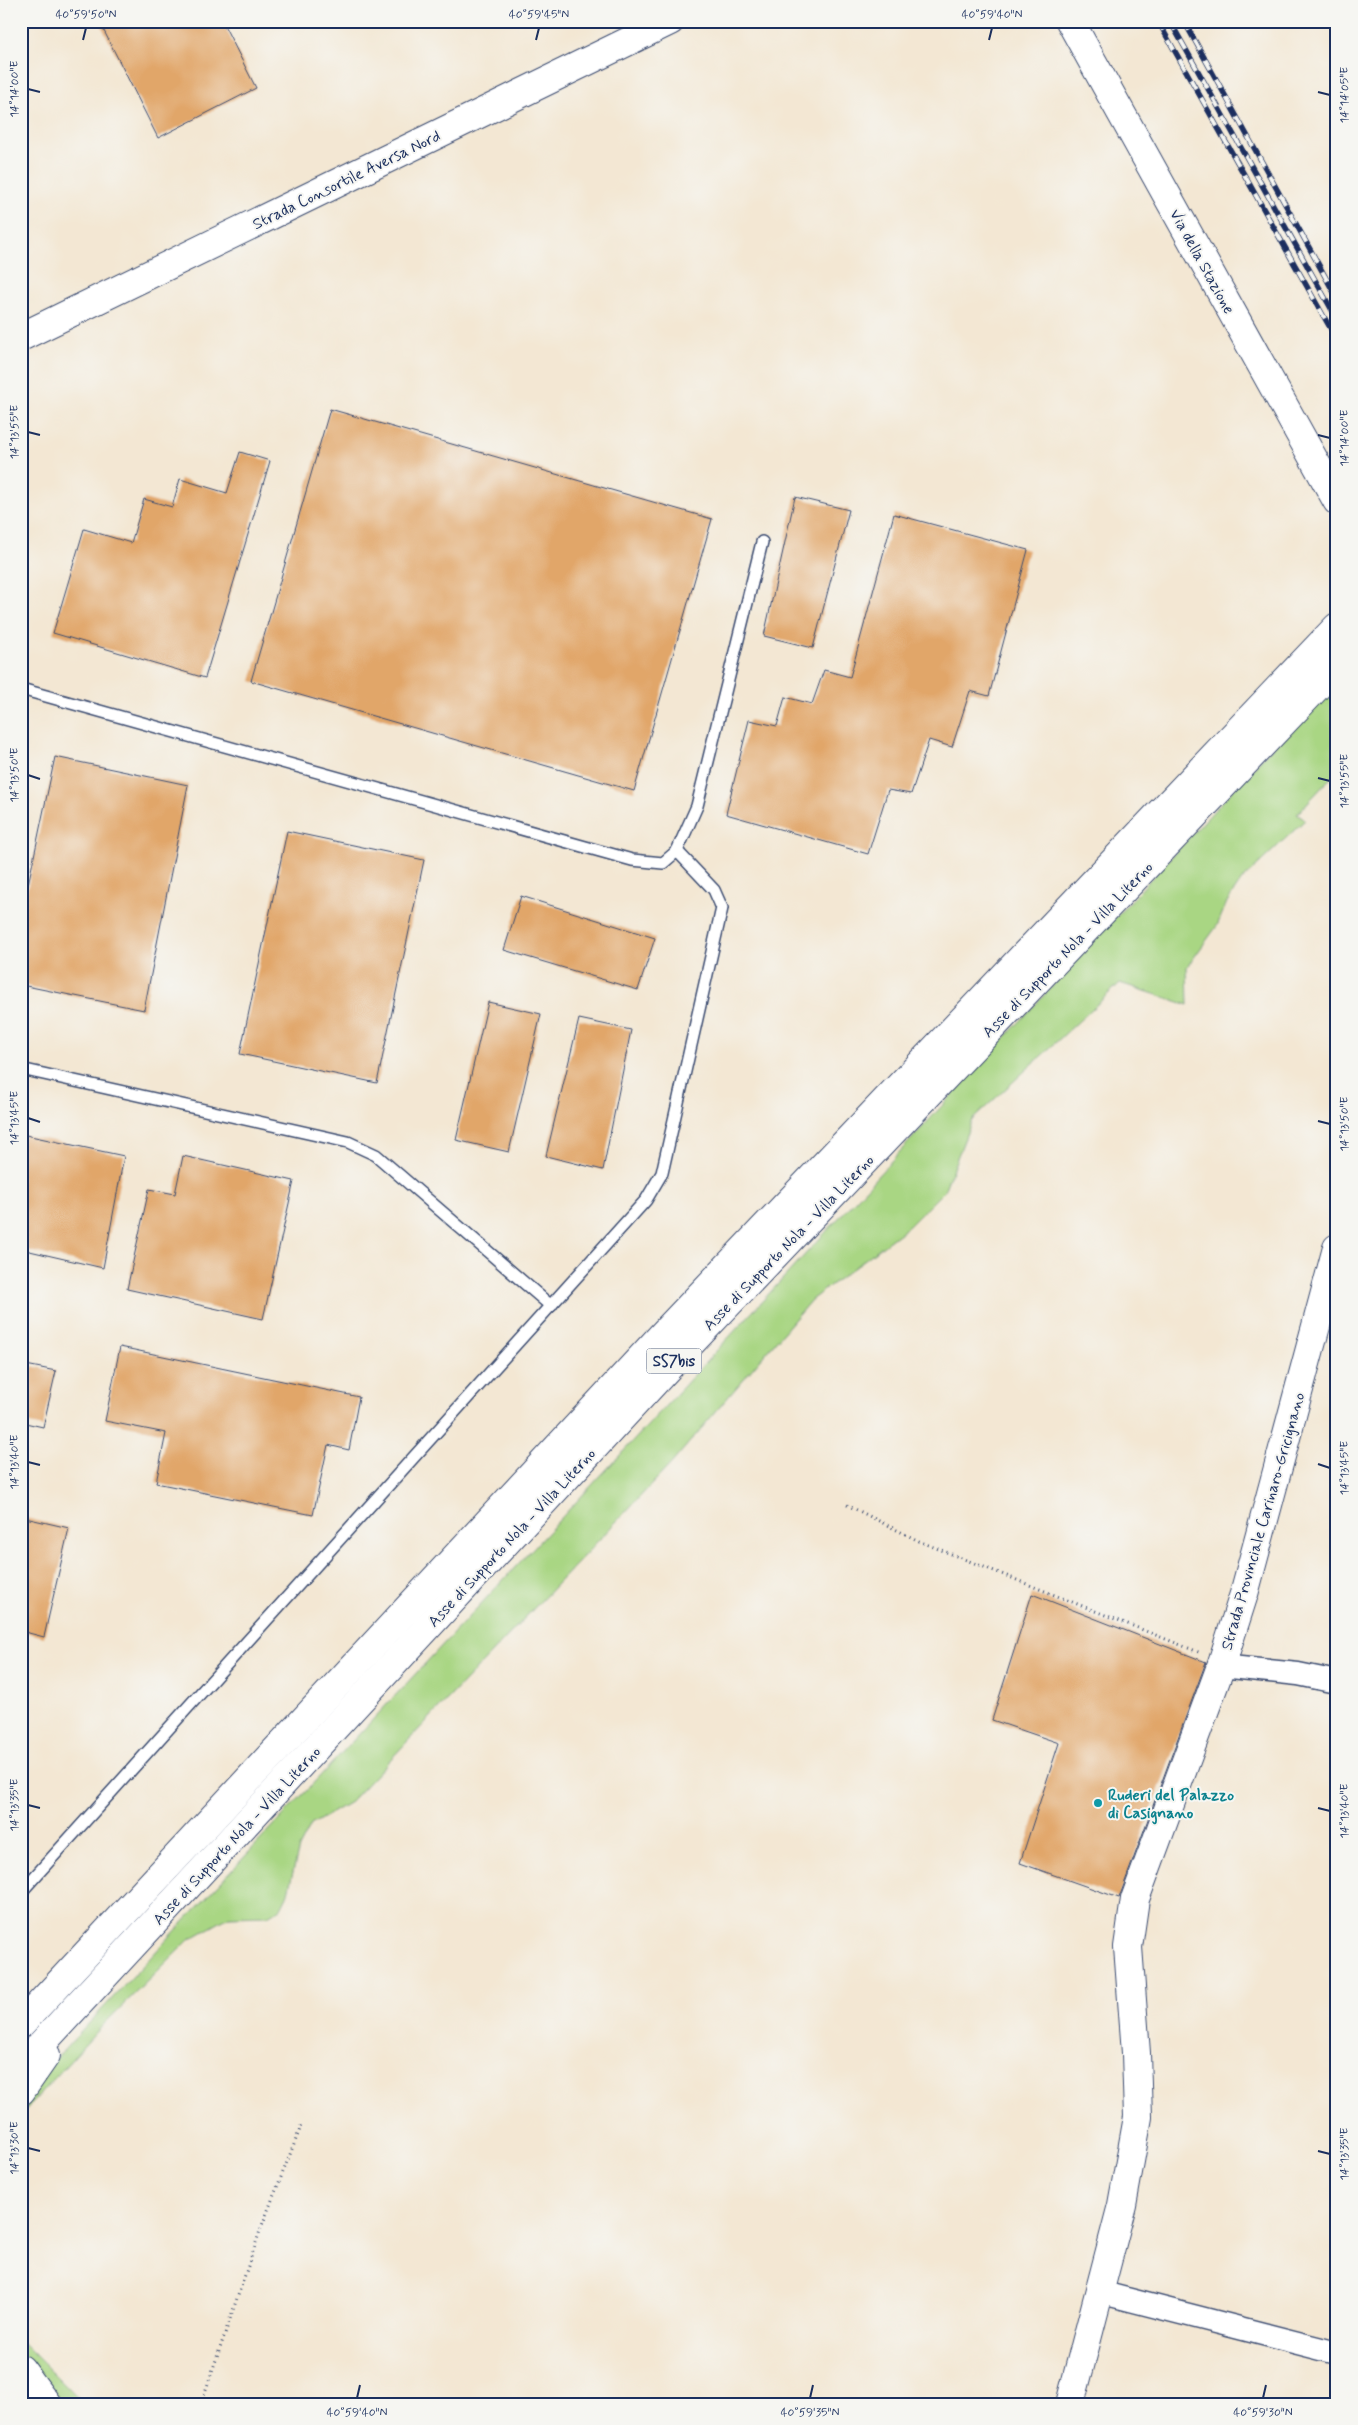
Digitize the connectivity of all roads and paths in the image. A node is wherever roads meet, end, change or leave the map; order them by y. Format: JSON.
{"nodes":[{"id":1,"x":670,"y":21,"type":"edge"},
{"id":2,"x":1070,"y":21,"type":"edge"},
{"id":3,"x":21,"y":338,"type":"edge"},
{"id":4,"x":1337,"y":501,"type":"edge"},
{"id":5,"x":762,"y":542,"type":"dead end"},
{"id":6,"x":1337,"y":627,"type":"edge"},
{"id":7,"x":1337,"y":666,"type":"edge"},
{"id":8,"x":21,"y":689,"type":"edge"},
{"id":9,"x":677,"y":851,"type":"junction"},
{"id":10,"x":21,"y":1069,"type":"edge"},
{"id":11,"x":1337,"y":1248,"type":"edge"},
{"id":12,"x":551,"y":1306,"type":"junction"},
{"id":13,"x":846,"y":1505,"type":"dead end"},
{"id":14,"x":1221,"y":1666,"type":"junction"},
{"id":15,"x":1337,"y":1682,"type":"edge"},
{"id":16,"x":21,"y":1892,"type":"edge"},
{"id":17,"x":82,"y":2000,"type":"junction"},
{"id":18,"x":21,"y":2024,"type":"edge"},
{"id":19,"x":21,"y":2066,"type":"edge"},
{"id":20,"x":21,"y":2091,"type":"edge"},
{"id":21,"x":302,"y":2124,"type":"dead end"},
{"id":22,"x":1099,"y":2292,"type":"junction"},
{"id":23,"x":1337,"y":2353,"type":"edge"},
{"id":24,"x":21,"y":2369,"type":"edge"},
{"id":25,"x":47,"y":2404,"type":"edge"},
{"id":26,"x":201,"y":2404,"type":"edge"},
{"id":27,"x":1070,"y":2404,"type":"edge"}],
"edges":[{"from":1,"to":3,"type":"main road","name":"Strada Consortile Aversa Nord"},
{"from":2,"to":4,"type":"main road","name":"Via della Stazione"},
{"from":5,"to":9,"type":"lane"},
{"from":6,"to":18,"type":"main road","name":"Asse di Supporto Nola - Villa Literno","number":"SS7bis"},
{"from":7,"to":17,"type":"main road","name":"Asse di Supporto Nola - Villa Literno","number":"SS7bis"},
{"from":8,"to":9,"type":"lane"},
{"from":9,"to":12,"type":"lane"},
{"from":10,"to":12,"type":"lane"},
{"from":11,"to":14,"type":"main road","name":"Strada Provinciale Carinaro-Gricignano"},
{"from":12,"to":16,"type":"lane"},
{"from":13,"to":14,"type":"path"},
{"from":14,"to":15,"type":"street"},
{"from":14,"to":22,"type":"main road","name":"Strada Provinciale Carinaro-Gricignano"},
{"from":17,"to":19,"type":"main road","name":"Asse di Supporto Nola - Villa Literno","number":"SS7bis"},
{"from":17,"to":20,"type":"main road"},
{"from":21,"to":26,"type":"path"},
{"from":22,"to":23,"type":"street"},
{"from":22,"to":27,"type":"main road","name":"Strada Provinciale Carinaro-Gricignano"},
{"from":24,"to":25,"type":"main road"}]}
